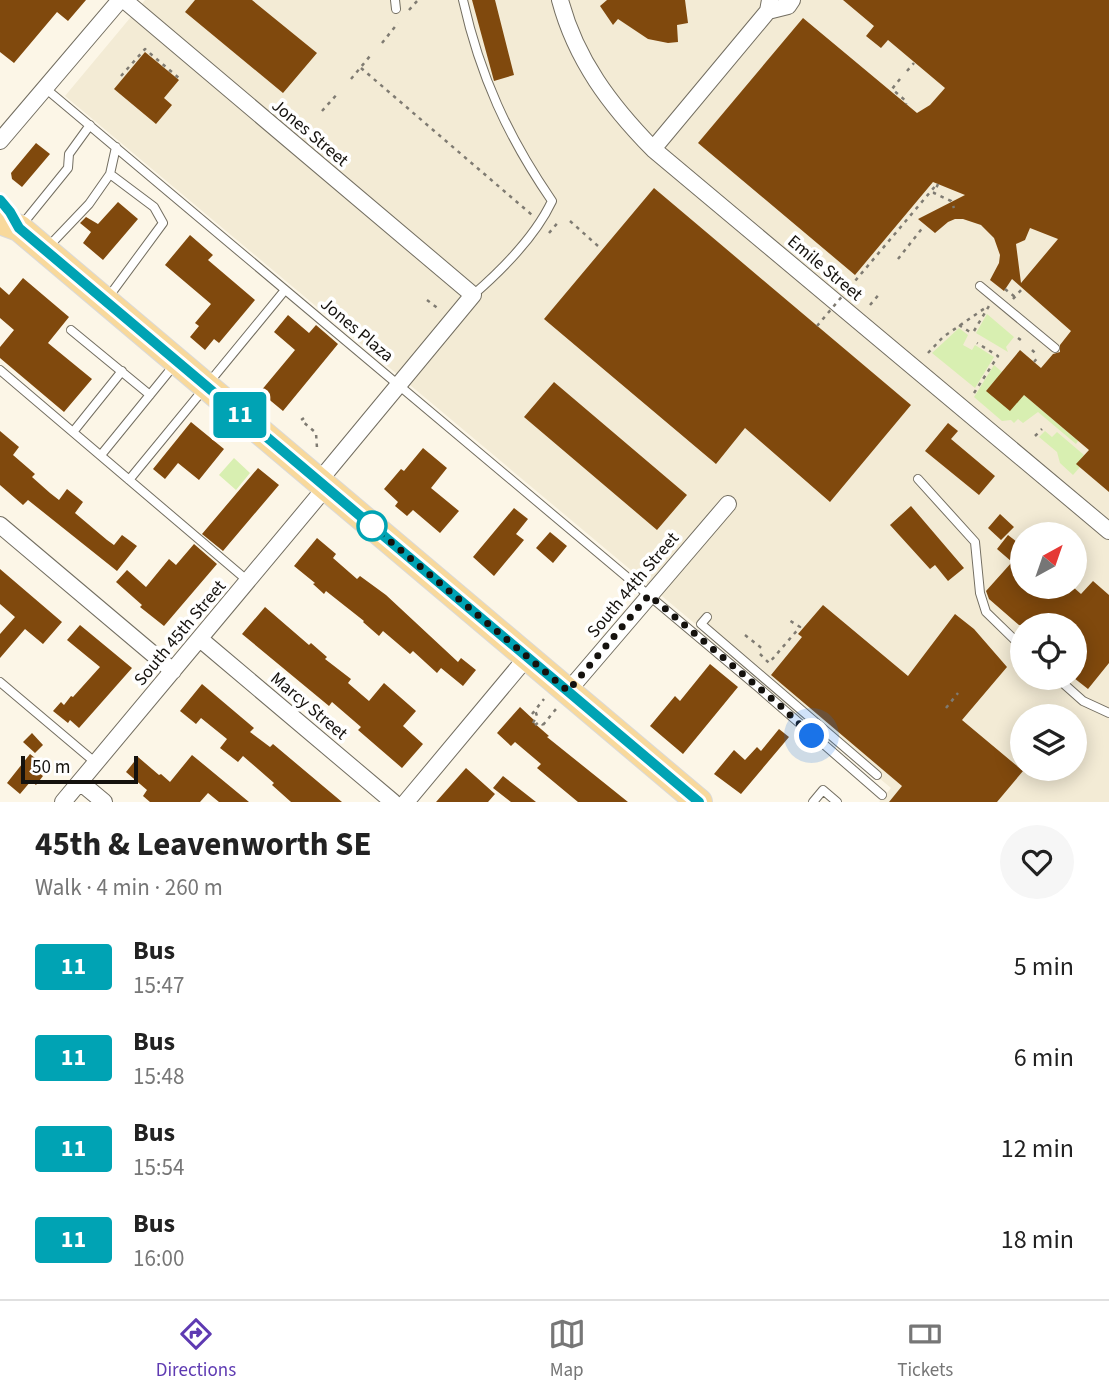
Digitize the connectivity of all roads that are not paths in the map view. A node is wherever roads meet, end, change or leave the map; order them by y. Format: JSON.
{"nodes":[{"id":1,"x":122,"y":0,"type":"edge"},
{"id":2,"x":463,"y":0,"type":"edge"},
{"id":3,"x":560,"y":0,"type":"edge"},
{"id":4,"x":792,"y":0,"type":"edge"},
{"id":5,"x":769,"y":6,"type":"edge"},
{"id":6,"x":45,"y":88,"type":"junction"},
{"id":7,"x":90,"y":125,"type":"junction"},
{"id":8,"x":0,"y":141,"type":"edge"},
{"id":9,"x":116,"y":147,"type":"junction"},
{"id":10,"x":653,"y":149,"type":"junction"},
{"id":11,"x":110,"y":174,"type":"junction"},
{"id":12,"x":0,"y":200,"type":"edge"},
{"id":13,"x":9,"y":224,"type":"edge"},
{"id":14,"x":45,"y":250,"type":"junction"},
{"id":15,"x":980,"y":286,"type":"dead end"},
{"id":16,"x":285,"y":290,"type":"junction"},
{"id":17,"x":473,"y":295,"type":"junction"},
{"id":18,"x":106,"y":301,"type":"junction"},
{"id":19,"x":71,"y":330,"type":"dead end"},
{"id":20,"x":1055,"y":348,"type":"dead end"},
{"id":21,"x":177,"y":362,"type":"junction"},
{"id":22,"x":0,"y":370,"type":"edge"},
{"id":23,"x":122,"y":371,"type":"junction"},
{"id":24,"x":398,"y":384,"type":"junction"},
{"id":25,"x":206,"y":386,"type":"junction"},
{"id":26,"x":150,"y":395,"type":"junction"},
{"id":27,"x":73,"y":432,"type":"junction"},
{"id":28,"x":101,"y":455,"type":"junction"},
{"id":29,"x":918,"y":479,"type":"dead end"},
{"id":30,"x":129,"y":480,"type":"junction"},
{"id":31,"x":322,"y":484,"type":"junction"},
{"id":32,"x":728,"y":504,"type":"dead end"},
{"id":33,"x":0,"y":525,"type":"edge"},
{"id":34,"x":1109,"y":531,"type":"edge"},
{"id":35,"x":248,"y":581,"type":"junction"},
{"id":36,"x":649,"y":595,"type":"junction"},
{"id":37,"x":707,"y":617,"type":"dead end"},
{"id":38,"x":1010,"y":635,"type":"edge"},
{"id":39,"x":200,"y":639,"type":"junction"},
{"id":40,"x":527,"y":657,"type":"junction"},
{"id":41,"x":173,"y":671,"type":"junction"},
{"id":42,"x":0,"y":682,"type":"edge"},
{"id":43,"x":1071,"y":690,"type":"edge"},
{"id":44,"x":561,"y":701,"type":"junction"},
{"id":45,"x":1109,"y":713,"type":"edge"},
{"id":46,"x":96,"y":763,"type":"junction"},
{"id":47,"x":877,"y":775,"type":"dead end"},
{"id":48,"x":80,"y":782,"type":"junction"},
{"id":49,"x":882,"y":795,"type":"dead end"},
{"id":50,"x":63,"y":802,"type":"edge"},
{"id":51,"x":104,"y":802,"type":"edge"},
{"id":52,"x":393,"y":802,"type":"edge"},
{"id":53,"x":406,"y":802,"type":"edge"},
{"id":54,"x":699,"y":802,"type":"edge"},
{"id":55,"x":813,"y":802,"type":"edge"},
{"id":56,"x":837,"y":802,"type":"edge"}],
"edges":[{"from":1,"to":6,"type":"street"},
{"from":1,"to":17,"type":"street","name":"Jones Street"},
{"from":2,"to":17,"type":"lane"},
{"from":3,"to":10,"type":"street","name":"Emile Street"},
{"from":4,"to":5,"type":"street"},
{"from":5,"to":10,"type":"street"},
{"from":6,"to":7,"type":"lane","name":"Jones Plaza"},
{"from":6,"to":8,"type":"street"},
{"from":7,"to":9,"type":"lane","name":"Jones Plaza"},
{"from":7,"to":13,"type":"lane"},
{"from":9,"to":11,"type":"lane"},
{"from":9,"to":16,"type":"lane","name":"Jones Plaza"},
{"from":10,"to":34,"type":"street","name":"Emile Street"},
{"from":11,"to":14,"type":"lane"},
{"from":11,"to":18,"type":"lane"},
{"from":12,"to":13,"type":"main road"},
{"from":13,"to":14,"type":"main road"},
{"from":14,"to":18,"type":"main road"},
{"from":15,"to":20,"type":"lane"},
{"from":16,"to":24,"type":"lane","name":"Jones Plaza"},
{"from":16,"to":25,"type":"lane"},
{"from":17,"to":24,"type":"street","name":"South 45th Street"},
{"from":18,"to":21,"type":"main road"},
{"from":19,"to":23,"type":"lane"},
{"from":21,"to":25,"type":"main road"},
{"from":21,"to":26,"type":"lane"},
{"from":22,"to":27,"type":"lane"},
{"from":23,"to":26,"type":"lane"},
{"from":23,"to":27,"type":"lane"},
{"from":24,"to":31,"type":"street","name":"South 45th Street"},
{"from":24,"to":36,"type":"lane","name":"Jones Plaza"},
{"from":25,"to":30,"type":"lane"},
{"from":25,"to":31,"type":"main road"},
{"from":26,"to":28,"type":"lane"},
{"from":27,"to":28,"type":"lane"},
{"from":28,"to":30,"type":"lane"},
{"from":29,"to":38,"type":"lane"},
{"from":30,"to":35,"type":"lane"},
{"from":31,"to":35,"type":"street","name":"South 45th Street"},
{"from":31,"to":40,"type":"main road"},
{"from":32,"to":36,"type":"street","name":"South 44th Street"},
{"from":33,"to":41,"type":"street"},
{"from":35,"to":39,"type":"street","name":"South 45th Street"},
{"from":36,"to":44,"type":"street","name":"South 44th Street"},
{"from":36,"to":49,"type":"lane","name":"Jones Plaza"},
{"from":37,"to":47,"type":"lane"},
{"from":39,"to":41,"type":"street","name":"South 45th Street"},
{"from":39,"to":52,"type":"street","name":"Marcy Street"},
{"from":40,"to":44,"type":"main road"},
{"from":40,"to":53,"type":"street"},
{"from":41,"to":46,"type":"street","name":"South 45th Street"},
{"from":42,"to":46,"type":"lane"},
{"from":43,"to":45,"type":"lane"},
{"from":44,"to":54,"type":"main road"},
{"from":46,"to":48,"type":"street","name":"South 45th Street"},
{"from":48,"to":50,"type":"street","name":"South 45th Street"},
{"from":48,"to":51,"type":"street"},
{"from":55,"to":56,"type":"lane"}]}
